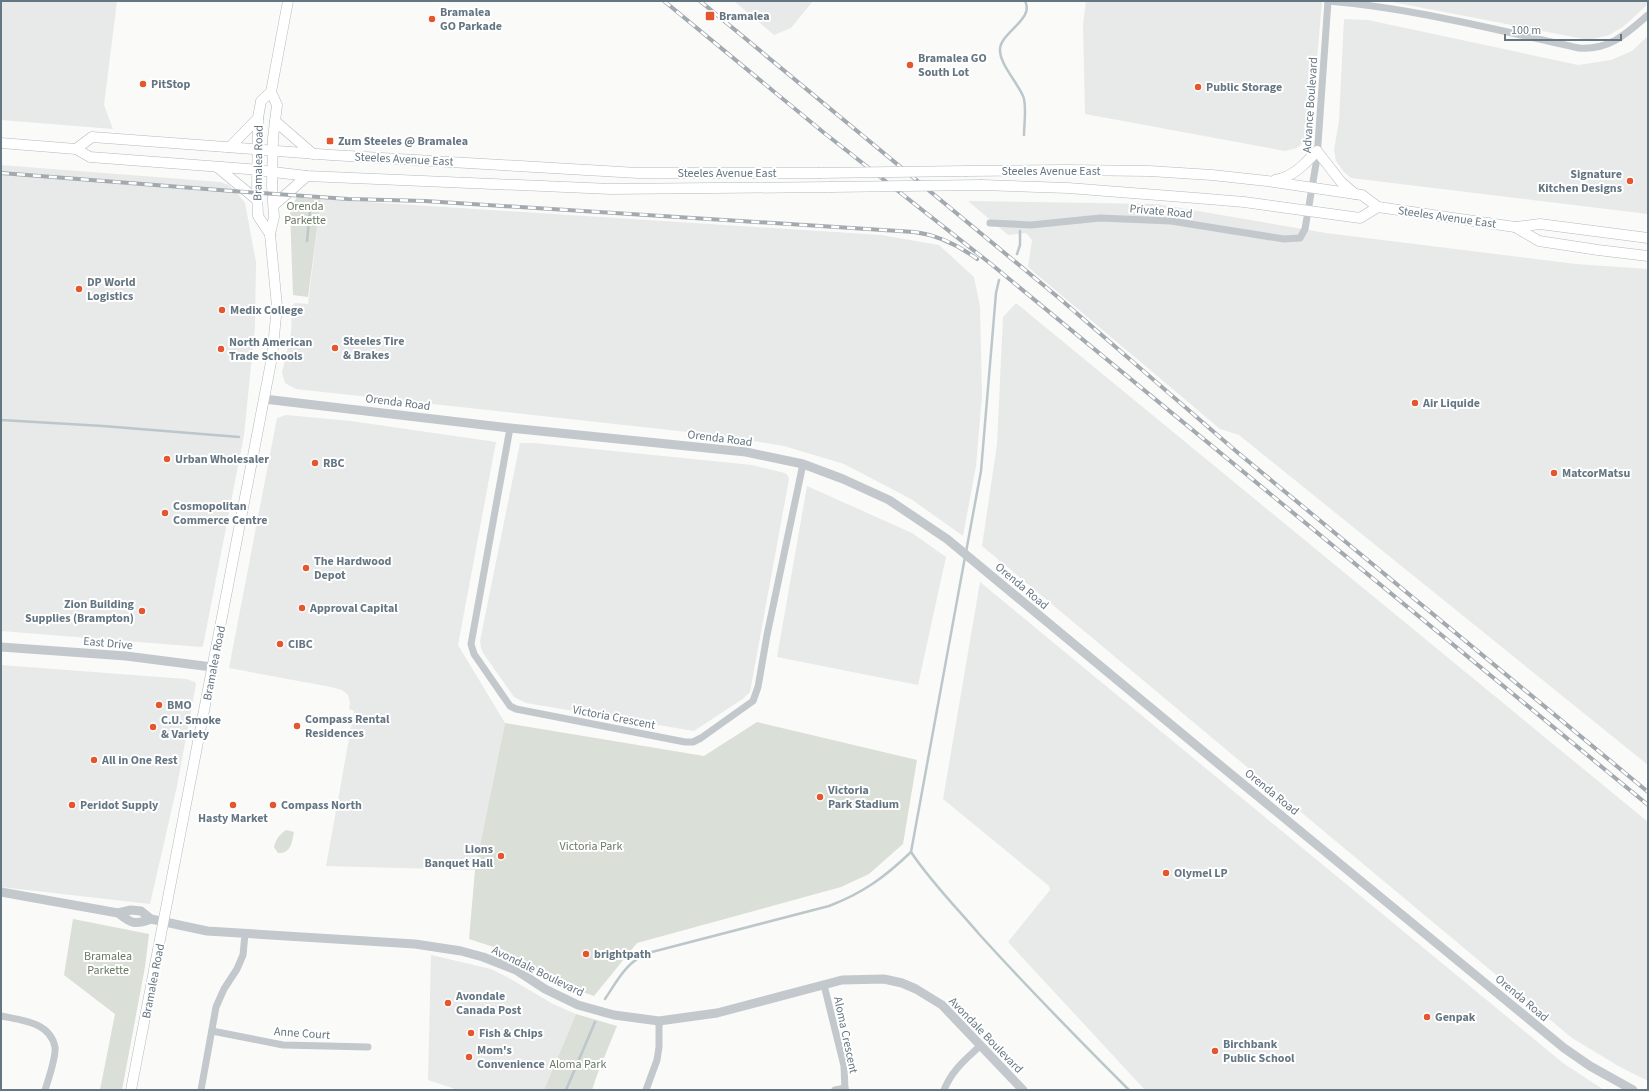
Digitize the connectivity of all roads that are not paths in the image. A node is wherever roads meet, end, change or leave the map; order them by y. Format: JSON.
{"nodes":[{"id":1,"x":288,"y":1,"type":"edge"},
{"id":2,"x":1328,"y":1,"type":"edge"},
{"id":3,"x":1648,"y":15,"type":"edge"},
{"id":4,"x":271,"y":92,"type":"junction"},
{"id":5,"x":258,"y":118,"type":"junction"},
{"id":6,"x":275,"y":121,"type":"junction"},
{"id":7,"x":1,"y":143,"type":"edge"},
{"id":8,"x":230,"y":147,"type":"junction"},
{"id":9,"x":76,"y":149,"type":"junction"},
{"id":10,"x":258,"y":149,"type":"junction"},
{"id":11,"x":273,"y":151,"type":"junction"},
{"id":12,"x":1317,"y":151,"type":"junction"},
{"id":13,"x":313,"y":154,"type":"junction"},
{"id":14,"x":217,"y":167,"type":"junction"},
{"id":15,"x":257,"y":170,"type":"junction"},
{"id":16,"x":272,"y":172,"type":"junction"},
{"id":17,"x":638,"y":173,"type":"junction"},
{"id":18,"x":306,"y":176,"type":"junction"},
{"id":19,"x":1267,"y":181,"type":"junction"},
{"id":20,"x":1312,"y":187,"type":"junction"},
{"id":21,"x":638,"y":189,"type":"junction"},
{"id":22,"x":1355,"y":194,"type":"junction"},
{"id":23,"x":257,"y":200,"type":"junction"},
{"id":24,"x":274,"y":206,"type":"junction"},
{"id":25,"x":1378,"y":207,"type":"junction"},
{"id":26,"x":1308,"y":211,"type":"junction"},
{"id":27,"x":990,"y":222,"type":"dead end"},
{"id":28,"x":1515,"y":227,"type":"junction"},
{"id":29,"x":270,"y":234,"type":"junction"},
{"id":30,"x":1648,"y":238,"type":"edge"},
{"id":31,"x":1648,"y":256,"type":"edge"},
{"id":32,"x":264,"y":399,"type":"junction"},
{"id":33,"x":510,"y":428,"type":"junction"},
{"id":34,"x":803,"y":464,"type":"junction"},
{"id":35,"x":1,"y":647,"type":"edge"},
{"id":36,"x":212,"y":667,"type":"junction"},
{"id":37,"x":1,"y":892,"type":"edge"},
{"id":38,"x":164,"y":922,"type":"junction"},
{"id":39,"x":245,"y":934,"type":"junction"},
{"id":40,"x":824,"y":985,"type":"junction"},
{"id":41,"x":1,"y":1016,"type":"edge"},
{"id":42,"x":659,"y":1022,"type":"junction"},
{"id":43,"x":212,"y":1031,"type":"junction"},
{"id":44,"x":981,"y":1046,"type":"junction"},
{"id":45,"x":368,"y":1047,"type":"dead end"},
{"id":46,"x":845,"y":1089,"type":"edge"},
{"id":47,"x":45,"y":1090,"type":"edge"},
{"id":48,"x":131,"y":1090,"type":"edge"},
{"id":49,"x":201,"y":1090,"type":"edge"},
{"id":50,"x":646,"y":1090,"type":"edge"},
{"id":51,"x":835,"y":1090,"type":"edge"},
{"id":52,"x":944,"y":1090,"type":"edge"},
{"id":53,"x":1023,"y":1090,"type":"edge"},
{"id":54,"x":1633,"y":1090,"type":"edge"}],
"edges":[{"from":1,"to":4,"type":"main road","name":"Bramalea Road"},
{"from":2,"to":3,"type":"street"},
{"from":2,"to":12,"type":"street","name":"Advance Boulevard"},
{"from":4,"to":5,"type":"main road","name":"Bramalea Road"},
{"from":4,"to":6,"type":"main road","name":"Bramalea Road"},
{"from":5,"to":8,"type":"main road"},
{"from":5,"to":10,"type":"main road","name":"Bramalea Road"},
{"from":6,"to":11,"type":"main road","name":"Bramalea Road"},
{"from":6,"to":13,"type":"main road"},
{"from":7,"to":9,"type":"main road","name":"Steeles Avenue East"},
{"from":8,"to":9,"type":"main road","name":"Steeles Avenue East"},
{"from":8,"to":10,"type":"main road","name":"Steeles Avenue East"},
{"from":9,"to":14,"type":"main road","name":"Steeles Avenue East"},
{"from":10,"to":11,"type":"main road","name":"Steeles Avenue East"},
{"from":10,"to":15,"type":"main road","name":"Bramalea Road"},
{"from":11,"to":13,"type":"main road","name":"Steeles Avenue East"},
{"from":11,"to":16,"type":"main road","name":"Bramalea Road"},
{"from":12,"to":19,"type":"main road"},
{"from":12,"to":20,"type":"street","name":"Advance Boulevard"},
{"from":12,"to":22,"type":"main road"},
{"from":13,"to":17,"type":"main road","name":"Steeles Avenue East"},
{"from":14,"to":15,"type":"main road","name":"Steeles Avenue East"},
{"from":14,"to":23,"type":"main road"},
{"from":15,"to":16,"type":"main road","name":"Steeles Avenue East"},
{"from":15,"to":23,"type":"main road","name":"Bramalea Road"},
{"from":16,"to":18,"type":"main road","name":"Steeles Avenue East"},
{"from":16,"to":24,"type":"main road","name":"Bramalea Road"},
{"from":17,"to":19,"type":"main road","name":"Steeles Avenue East","bridge":true},
{"from":17,"to":21,"type":"main road"},
{"from":18,"to":21,"type":"main road","name":"Steeles Avenue East"},
{"from":18,"to":24,"type":"main road"},
{"from":19,"to":20,"type":"main road","name":"Steeles Avenue East"},
{"from":20,"to":22,"type":"main road","name":"Steeles Avenue East"},
{"from":20,"to":26,"type":"street","name":"Advance Boulevard"},
{"from":21,"to":26,"type":"main road","name":"Steeles Avenue East","bridge":true},
{"from":22,"to":25,"type":"main road","name":"Steeles Avenue East"},
{"from":23,"to":29,"type":"main road","name":"Bramalea Road"},
{"from":24,"to":29,"type":"main road","name":"Bramalea Road"},
{"from":25,"to":26,"type":"main road","name":"Steeles Avenue East"},
{"from":25,"to":28,"type":"main road","name":"Steeles Avenue East"},
{"from":26,"to":27,"type":"street","name":"Private Road"},
{"from":28,"to":30,"type":"main road","name":"Steeles Avenue East"},
{"from":28,"to":31,"type":"main road","name":"Steeles Avenue East"},
{"from":29,"to":32,"type":"main road","name":"Bramalea Road"},
{"from":32,"to":33,"type":"street","name":"Orenda Road"},
{"from":32,"to":36,"type":"main road","name":"Bramalea Road"},
{"from":33,"to":34,"type":"street","name":"Orenda Road"},
{"from":33,"to":34,"type":"street","name":"Victoria Crescent"},
{"from":34,"to":54,"type":"street","name":"Orenda Road"},
{"from":35,"to":36,"type":"street","name":"East Drive"},
{"from":36,"to":38,"type":"main road","name":"Bramalea Road"},
{"from":37,"to":38,"type":"street","name":"Avondale Boulevard"},
{"from":38,"to":39,"type":"street","name":"Avondale Boulevard"},
{"from":38,"to":48,"type":"main road","name":"Bramalea Road"},
{"from":39,"to":42,"type":"street","name":"Avondale Boulevard"},
{"from":39,"to":43,"type":"street"},
{"from":40,"to":42,"type":"street","name":"Avondale Boulevard"},
{"from":40,"to":44,"type":"street","name":"Avondale Boulevard"},
{"from":40,"to":46,"type":"street","name":"Aloma Crescent"},
{"from":41,"to":47,"type":"street"},
{"from":42,"to":50,"type":"street"},
{"from":43,"to":45,"type":"street","name":"Anne Court"},
{"from":43,"to":49,"type":"street"},
{"from":44,"to":52,"type":"street"},
{"from":44,"to":53,"type":"street","name":"Avondale Boulevard"},
{"from":46,"to":51,"type":"street"}]}
